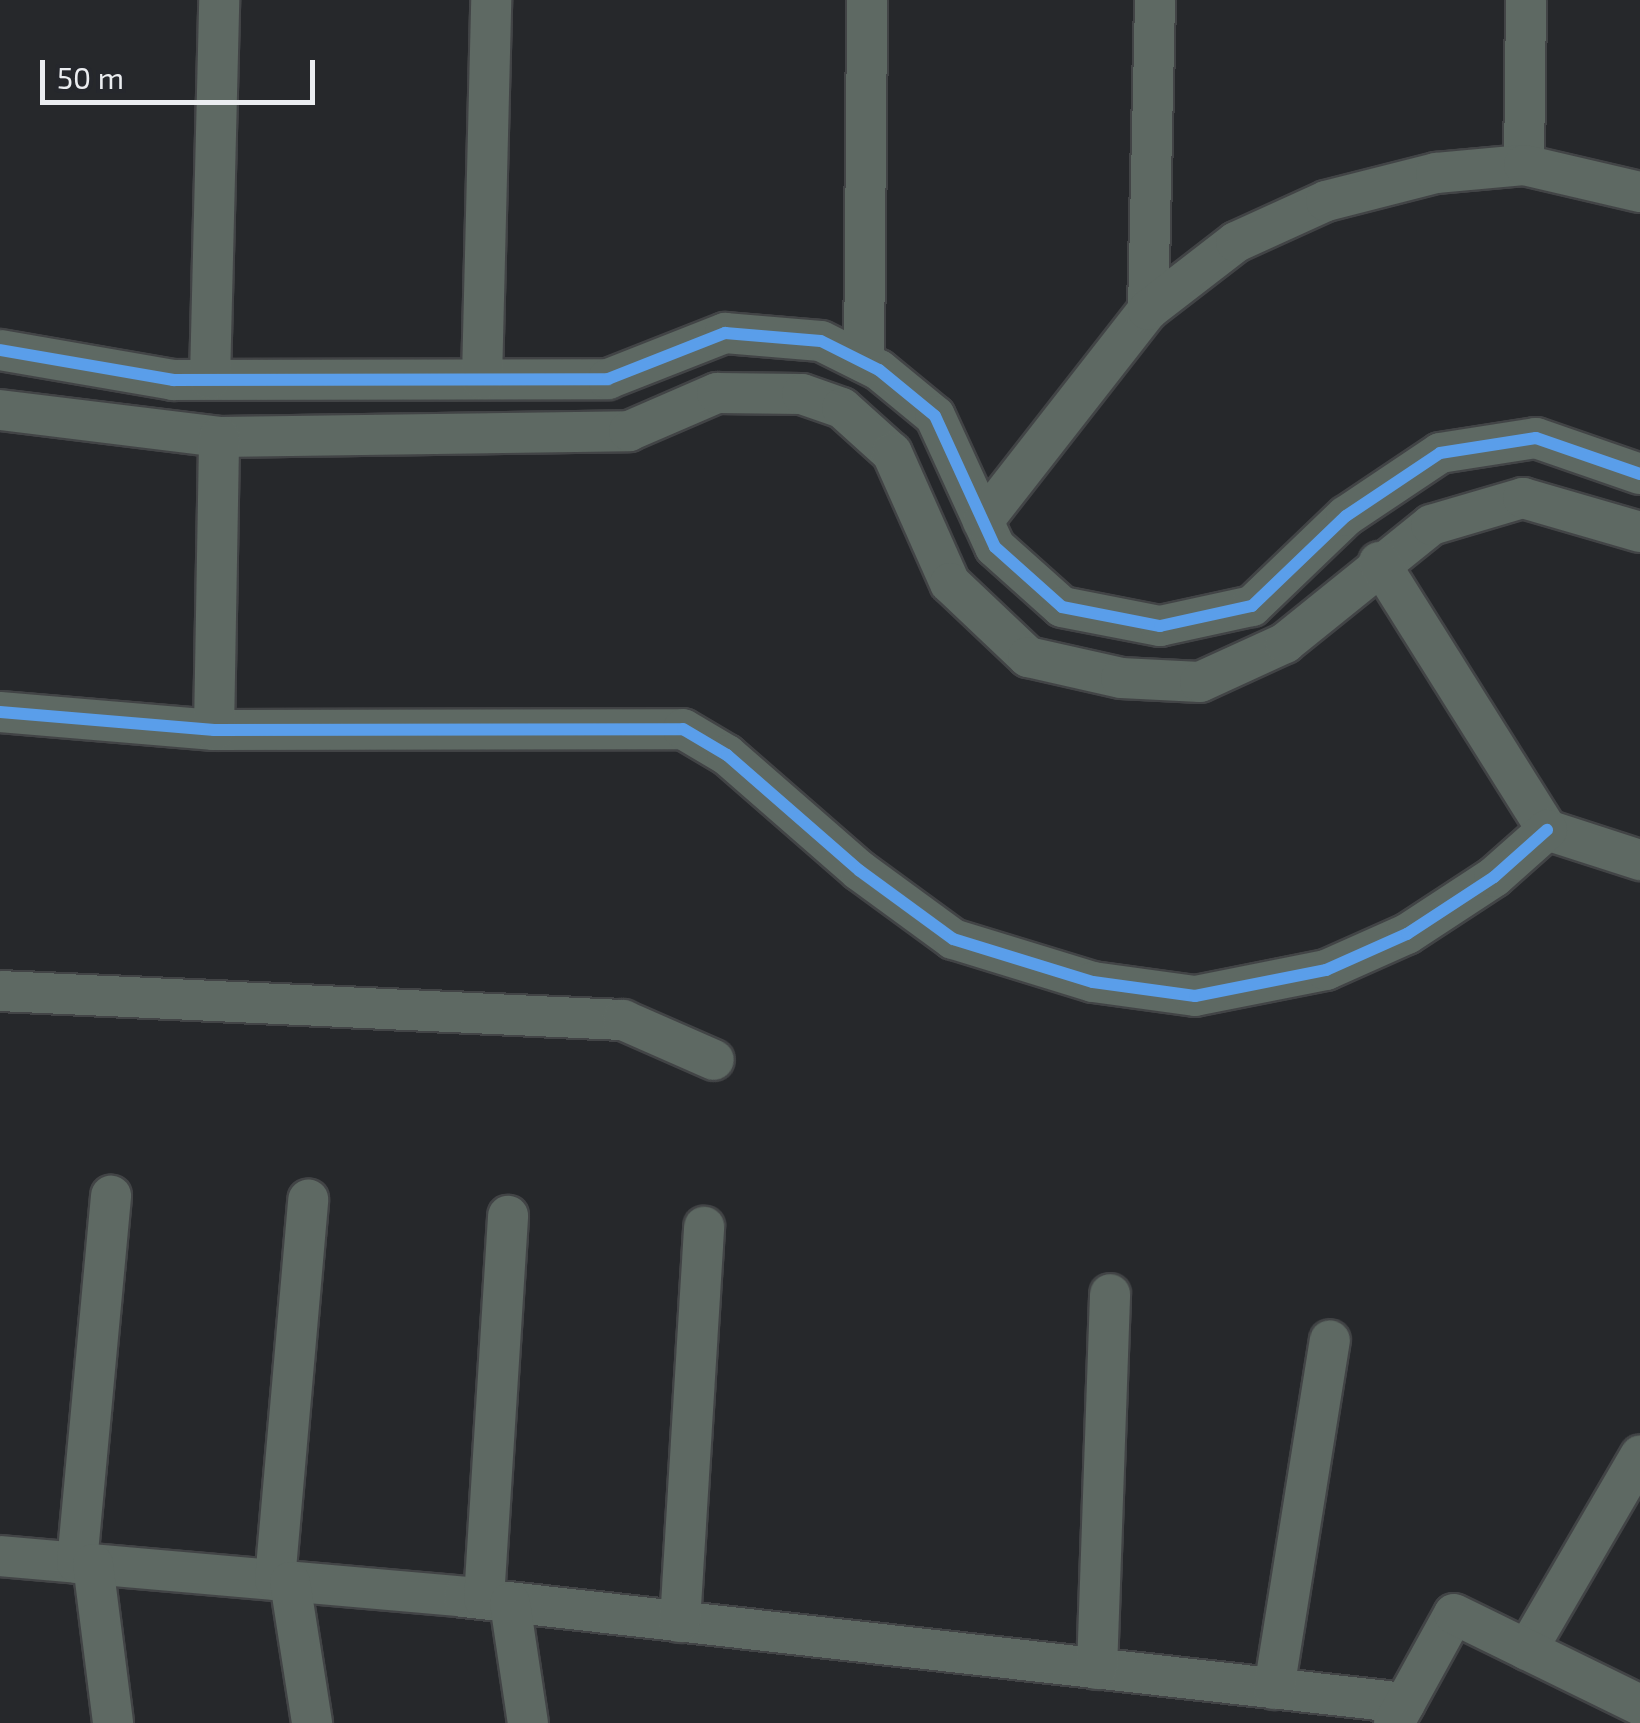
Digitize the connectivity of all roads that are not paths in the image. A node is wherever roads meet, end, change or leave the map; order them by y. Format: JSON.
{"nodes":[{"id":1,"x":219,"y":0,"type":"edge"},
{"id":2,"x":491,"y":0,"type":"edge"},
{"id":3,"x":868,"y":0,"type":"edge"},
{"id":4,"x":1155,"y":0,"type":"edge"},
{"id":5,"x":1526,"y":0,"type":"edge"},
{"id":6,"x":1524,"y":165,"type":"junction"},
{"id":7,"x":1640,"y":192,"type":"edge"},
{"id":8,"x":1148,"y":310,"type":"junction"},
{"id":9,"x":0,"y":350,"type":"edge"},
{"id":10,"x":864,"y":362,"type":"junction"},
{"id":11,"x":482,"y":379,"type":"junction"},
{"id":12,"x":210,"y":380,"type":"junction"},
{"id":13,"x":0,"y":410,"type":"edge"},
{"id":14,"x":219,"y":436,"type":"junction"},
{"id":15,"x":1629,"y":470,"type":"edge"},
{"id":16,"x":1600,"y":518,"type":"junction"},
{"id":17,"x":983,"y":521,"type":"junction"},
{"id":18,"x":1640,"y":532,"type":"edge"},
{"id":19,"x":1380,"y":562,"type":"junction"},
{"id":20,"x":0,"y":712,"type":"edge"},
{"id":21,"x":214,"y":730,"type":"junction"},
{"id":22,"x":1547,"y":830,"type":"junction"},
{"id":23,"x":1640,"y":860,"type":"edge"},
{"id":24,"x":0,"y":992,"type":"edge"},
{"id":25,"x":714,"y":1060,"type":"dead end"},
{"id":26,"x":110,"y":1196,"type":"dead end"},
{"id":27,"x":308,"y":1199,"type":"dead end"},
{"id":28,"x":508,"y":1216,"type":"dead end"},
{"id":29,"x":704,"y":1227,"type":"dead end"},
{"id":30,"x":1110,"y":1294,"type":"dead end"},
{"id":31,"x":1330,"y":1340,"type":"dead end"},
{"id":32,"x":1640,"y":1456,"type":"edge"},
{"id":33,"x":0,"y":1556,"type":"edge"},
{"id":34,"x":85,"y":1564,"type":"junction"},
{"id":35,"x":283,"y":1581,"type":"junction"},
{"id":36,"x":497,"y":1601,"type":"junction"},
{"id":37,"x":680,"y":1622,"type":"junction"},
{"id":38,"x":1526,"y":1650,"type":"junction"},
{"id":39,"x":1097,"y":1669,"type":"junction"},
{"id":40,"x":1274,"y":1689,"type":"junction"},
{"id":41,"x":1640,"y":1705,"type":"edge"},
{"id":42,"x":1400,"y":1713,"type":"edge"},
{"id":43,"x":113,"y":1723,"type":"edge"},
{"id":44,"x":312,"y":1723,"type":"edge"},
{"id":45,"x":528,"y":1723,"type":"edge"}],
"edges":[{"from":1,"to":12,"type":"street"},
{"from":2,"to":11,"type":"street"},
{"from":3,"to":10,"type":"street"},
{"from":4,"to":8,"type":"street"},
{"from":5,"to":6,"type":"street"},
{"from":6,"to":7,"type":"street"},
{"from":6,"to":8,"type":"street"},
{"from":8,"to":17,"type":"street"},
{"from":9,"to":12,"type":"street"},
{"from":10,"to":11,"type":"street"},
{"from":10,"to":17,"type":"street"},
{"from":11,"to":12,"type":"street"},
{"from":13,"to":14,"type":"street"},
{"from":14,"to":19,"type":"street"},
{"from":14,"to":21,"type":"street"},
{"from":15,"to":16,"type":"street"},
{"from":15,"to":17,"type":"street"},
{"from":16,"to":18,"type":"street"},
{"from":16,"to":19,"type":"street"},
{"from":19,"to":22,"type":"street"},
{"from":20,"to":21,"type":"street"},
{"from":21,"to":22,"type":"street"},
{"from":22,"to":23,"type":"street"},
{"from":24,"to":25,"type":"street"},
{"from":26,"to":34,"type":"street"},
{"from":27,"to":35,"type":"street"},
{"from":28,"to":36,"type":"street"},
{"from":29,"to":37,"type":"street"},
{"from":30,"to":39,"type":"street"},
{"from":31,"to":40,"type":"street"},
{"from":32,"to":38,"type":"street"},
{"from":33,"to":34,"type":"street"},
{"from":34,"to":35,"type":"street"},
{"from":34,"to":43,"type":"street"},
{"from":35,"to":36,"type":"street"},
{"from":35,"to":44,"type":"street"},
{"from":36,"to":37,"type":"street"},
{"from":36,"to":45,"type":"street"},
{"from":37,"to":39,"type":"street"},
{"from":38,"to":41,"type":"street"},
{"from":38,"to":42,"type":"street"},
{"from":39,"to":40,"type":"street"},
{"from":40,"to":42,"type":"street"}]}
